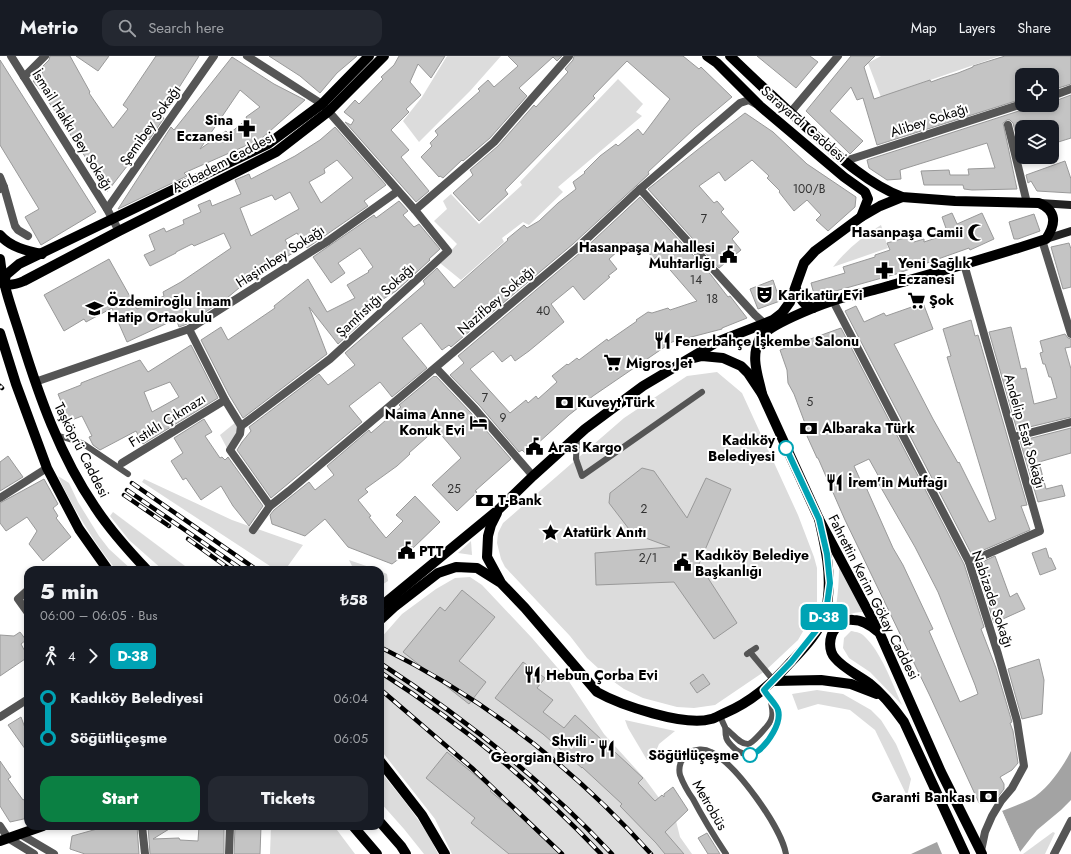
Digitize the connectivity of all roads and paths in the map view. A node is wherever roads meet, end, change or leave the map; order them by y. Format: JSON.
{"nodes":[{"id":1,"x":11,"y":56,"type":"edge"},
{"id":2,"x":45,"y":56,"type":"edge"},
{"id":3,"x":214,"y":56,"type":"edge"},
{"id":4,"x":247,"y":56,"type":"edge"},
{"id":5,"x":370,"y":56,"type":"edge"},
{"id":6,"x":384,"y":56,"type":"edge"},
{"id":7,"x":569,"y":56,"type":"edge"},
{"id":8,"x":707,"y":56,"type":"edge"},
{"id":9,"x":730,"y":56,"type":"edge"},
{"id":10,"x":838,"y":56,"type":"edge"},
{"id":11,"x":24,"y":77,"type":"junction"},
{"id":12,"x":1071,"y":89,"type":"edge"},
{"id":13,"x":1059,"y":93,"type":"edge"},
{"id":14,"x":760,"y":106,"type":"junction"},
{"id":15,"x":1015,"y":106,"type":"edge"},
{"id":16,"x":326,"y":107,"type":"junction"},
{"id":17,"x":790,"y":113,"type":"junction"},
{"id":18,"x":1008,"y":126,"type":"dead end"},
{"id":19,"x":845,"y":161,"type":"junction"},
{"id":20,"x":0,"y":177,"type":"edge"},
{"id":21,"x":2,"y":188,"type":"edge"},
{"id":22,"x":640,"y":189,"type":"junction"},
{"id":23,"x":398,"y":191,"type":"junction"},
{"id":24,"x":902,"y":197,"type":"junction"},
{"id":25,"x":1027,"y":203,"type":"junction"},
{"id":26,"x":1039,"y":203,"type":"junction"},
{"id":27,"x":1071,"y":205,"type":"edge"},
{"id":28,"x":415,"y":210,"type":"junction"},
{"id":29,"x":110,"y":214,"type":"junction"},
{"id":30,"x":861,"y":217,"type":"junction"},
{"id":31,"x":118,"y":231,"type":"junction"},
{"id":32,"x":1071,"y":232,"type":"edge"},
{"id":33,"x":0,"y":235,"type":"edge"},
{"id":34,"x":28,"y":236,"type":"dead end"},
{"id":35,"x":1044,"y":239,"type":"junction"},
{"id":36,"x":42,"y":254,"type":"junction"},
{"id":37,"x":0,"y":259,"type":"edge"},
{"id":38,"x":964,"y":264,"type":"junction"},
{"id":39,"x":2,"y":285,"type":"edge"},
{"id":40,"x":796,"y":289,"type":"junction"},
{"id":41,"x":833,"y":300,"type":"junction"},
{"id":42,"x":813,"y":308,"type":"junction"},
{"id":43,"x":765,"y":324,"type":"junction"},
{"id":44,"x":189,"y":329,"type":"junction"},
{"id":45,"x":0,"y":333,"type":"edge"},
{"id":46,"x":1071,"y":334,"type":"edge"},
{"id":47,"x":685,"y":360,"type":"junction"},
{"id":48,"x":436,"y":368,"type":"junction"},
{"id":49,"x":35,"y":382,"type":"junction"},
{"id":50,"x":702,"y":392,"type":"dead end"},
{"id":51,"x":762,"y":394,"type":"junction"},
{"id":52,"x":225,"y":400,"type":"junction"},
{"id":53,"x":1071,"y":422,"type":"edge"},
{"id":54,"x":242,"y":426,"type":"junction"},
{"id":55,"x":56,"y":435,"type":"junction"},
{"id":56,"x":577,"y":437,"type":"junction"},
{"id":57,"x":1014,"y":437,"type":"junction"},
{"id":58,"x":119,"y":464,"type":"junction"},
{"id":59,"x":47,"y":468,"type":"junction"},
{"id":60,"x":128,"y":474,"type":"dead end"},
{"id":61,"x":533,"y":476,"type":"junction"},
{"id":62,"x":0,"y":498,"type":"edge"},
{"id":63,"x":270,"y":506,"type":"junction"},
{"id":64,"x":498,"y":510,"type":"junction"},
{"id":65,"x":819,"y":519,"type":"junction"},
{"id":66,"x":253,"y":530,"type":"dead end"},
{"id":67,"x":969,"y":562,"type":"junction"},
{"id":68,"x":105,"y":566,"type":"edge"},
{"id":69,"x":143,"y":566,"type":"edge"},
{"id":70,"x":501,"y":583,"type":"junction"},
{"id":71,"x":24,"y":594,"type":"edge"},
{"id":72,"x":384,"y":604,"type":"edge"},
{"id":73,"x":24,"y":607,"type":"edge"},
{"id":74,"x":384,"y":616,"type":"edge"},
{"id":75,"x":880,"y":634,"type":"junction"},
{"id":76,"x":756,"y":648,"type":"dead end"},
{"id":77,"x":774,"y":681,"type":"junction"},
{"id":78,"x":764,"y":690,"type":"junction"},
{"id":79,"x":882,"y":696,"type":"junction"},
{"id":80,"x":24,"y":702,"type":"edge"},
{"id":81,"x":771,"y":702,"type":"junction"},
{"id":82,"x":720,"y":715,"type":"junction"},
{"id":83,"x":0,"y":717,"type":"edge"},
{"id":84,"x":726,"y":729,"type":"junction"},
{"id":85,"x":384,"y":766,"type":"edge"},
{"id":86,"x":1071,"y":821,"type":"edge"},
{"id":87,"x":0,"y":826,"type":"edge"},
{"id":88,"x":384,"y":827,"type":"edge"},
{"id":89,"x":32,"y":830,"type":"edge"},
{"id":90,"x":142,"y":830,"type":"edge"},
{"id":91,"x":230,"y":830,"type":"edge"},
{"id":92,"x":356,"y":830,"type":"edge"},
{"id":93,"x":20,"y":834,"type":"junction"},
{"id":94,"x":4,"y":839,"type":"edge"},
{"id":95,"x":981,"y":853,"type":"edge"},
{"id":96,"x":34,"y":854,"type":"edge"},
{"id":97,"x":54,"y":854,"type":"edge"},
{"id":98,"x":145,"y":854,"type":"edge"},
{"id":99,"x":229,"y":854,"type":"edge"},
{"id":100,"x":377,"y":854,"type":"edge"},
{"id":101,"x":406,"y":854,"type":"edge"},
{"id":102,"x":446,"y":854,"type":"edge"},
{"id":103,"x":726,"y":854,"type":"edge"},
{"id":104,"x":786,"y":854,"type":"edge"},
{"id":105,"x":965,"y":854,"type":"edge"},
{"id":106,"x":1054,"y":854,"type":"edge"}],
"edges":[{"from":1,"to":11,"type":"street","name":"İsmail Hakkı Bey Sokağı"},
{"from":2,"to":11,"type":"street"},
{"from":3,"to":29,"type":"street","name":"Şemibey Sokağı"},
{"from":4,"to":16,"type":"street","name":"Şamfıstığı Sokağı"},
{"from":5,"to":16,"type":"main road","name":"Acıbadem Caddesi"},
{"from":6,"to":16,"type":"main road","name":"Acıbadem Caddesi"},
{"from":7,"to":28,"type":"street"},
{"from":8,"to":14,"type":"main road","name":"Sarayardı Caddesi"},
{"from":9,"to":17,"type":"main road","name":"Sarayardı Caddesi"},
{"from":10,"to":17,"type":"street"},
{"from":11,"to":29,"type":"street","name":"İsmail Hakkı Bey Sokağı"},
{"from":12,"to":13,"type":"street"},
{"from":14,"to":22,"type":"street","name":"Nazifbey Sokağı"},
{"from":14,"to":30,"type":"main road","name":"Sarayardı Caddesi"},
{"from":15,"to":19,"type":"street","name":"Alibey Sokağı"},
{"from":16,"to":23,"type":"street","name":"Şamfıstığı Sokağı"},
{"from":16,"to":29,"type":"main road","name":"Acıbadem Caddesi"},
{"from":16,"to":31,"type":"main road","name":"Acıbadem Caddesi"},
{"from":17,"to":19,"type":"main road","name":"Sarayardı Caddesi"},
{"from":18,"to":25,"type":"street"},
{"from":19,"to":24,"type":"main road","name":"Sarayardı Caddesi"},
{"from":20,"to":21,"type":"street"},
{"from":21,"to":34,"type":"street"},
{"from":22,"to":43,"type":"street"},
{"from":22,"to":48,"type":"street","name":"Nazifbey Sokağı"},
{"from":23,"to":28,"type":"street","name":"Şamfıstığı Sokağı"},
{"from":23,"to":44,"type":"street","name":"Haşimbey Sokağı"},
{"from":24,"to":25,"type":"main road","name":"Sarayardı Caddesi"},
{"from":24,"to":30,"type":"main road","name":"Sarayardı Caddesi"},
{"from":25,"to":26,"type":"main road","name":"Sarayardı Caddesi"},
{"from":26,"to":27,"type":"main road"},
{"from":26,"to":35,"type":"main road"},
{"from":28,"to":54,"type":"street","name":"Şamfıstığı Sokağı"},
{"from":29,"to":31,"type":"street"},
{"from":29,"to":36,"type":"main road","name":"Acıbadem Caddesi"},
{"from":30,"to":40,"type":"main road","name":"Sarayardı Caddesi"},
{"from":31,"to":39,"type":"main road","name":"Acıbadem Caddesi"},
{"from":32,"to":35,"type":"main road"},
{"from":33,"to":36,"type":"main road"},
{"from":35,"to":38,"type":"main road","name":"Fahrettin Kerim Gökay Caddesi"},
{"from":35,"to":46,"type":"street"},
{"from":36,"to":39,"type":"main road","name":"Acıbadem Caddesi"},
{"from":37,"to":39,"type":"main road","name":"Taşköprü Caddesi"},
{"from":38,"to":41,"type":"main road","name":"Fahrettin Kerim Gökay Caddesi"},
{"from":38,"to":57,"type":"street","name":"Andelip Esat Sokağı"},
{"from":39,"to":49,"type":"main road","name":"Taşköprü Caddesi"},
{"from":40,"to":42,"type":"main road"},
{"from":40,"to":43,"type":"main road","name":"Sarayardı Caddesi"},
{"from":41,"to":42,"type":"main road","name":"Fahrettin Kerim Gökay Caddesi"},
{"from":41,"to":67,"type":"street","name":"Nabizade Sokağı"},
{"from":42,"to":51,"type":"main road","name":"Fahrettin Kerim Gökay Caddesi"},
{"from":43,"to":47,"type":"main road","name":"Sarayardı Caddesi"},
{"from":44,"to":49,"type":"street","name":"Haşimbey Sokağı"},
{"from":44,"to":52,"type":"street"},
{"from":45,"to":59,"type":"main road"},
{"from":47,"to":51,"type":"main road","name":"Fahrettin Kerim Gökay Caddesi"},
{"from":47,"to":56,"type":"main road","name":"Sarayardı Caddesi"},
{"from":48,"to":61,"type":"street"},
{"from":48,"to":63,"type":"street","name":"Nazifbey Sokağı"},
{"from":49,"to":55,"type":"main road","name":"Taşköprü Caddesi"},
{"from":50,"to":56,"type":"lane"},
{"from":51,"to":65,"type":"main road","name":"Fahrettin Kerim Gökay Caddesi"},
{"from":52,"to":54,"type":"street"},
{"from":52,"to":58,"type":"street","name":"Fıstıklı Çıkmazı"},
{"from":53,"to":57,"type":"street"},
{"from":54,"to":63,"type":"street","name":"Şamfıstığı Sokağı"},
{"from":55,"to":58,"type":"lane"},
{"from":55,"to":69,"type":"main road","name":"Taşköprü Caddesi"},
{"from":56,"to":61,"type":"main road","name":"Sarayardı Caddesi"},
{"from":57,"to":67,"type":"street","name":"Andelip Esat Sokağı"},
{"from":58,"to":60,"type":"lane"},
{"from":59,"to":62,"type":"street"},
{"from":59,"to":68,"type":"main road"},
{"from":61,"to":64,"type":"main road","name":"Sarayardı Caddesi"},
{"from":63,"to":66,"type":"street","name":"Nazifbey Sokağı"},
{"from":64,"to":70,"type":"main road"},
{"from":64,"to":72,"type":"main road","name":"Sarayardı Caddesi"},
{"from":65,"to":75,"type":"main road","name":"Fahrettin Kerim Gökay Caddesi"},
{"from":65,"to":77,"type":"main road"},
{"from":67,"to":95,"type":"street","name":"Nabizade Sokağı"},
{"from":70,"to":74,"type":"main road"},
{"from":70,"to":82,"type":"main road"},
{"from":71,"to":73,"type":"street"},
{"from":75,"to":79,"type":"main road"},
{"from":75,"to":95,"type":"main road","name":"Fahrettin Kerim Gökay Caddesi"},
{"from":76,"to":77,"type":"lane"},
{"from":77,"to":78,"type":"main road"},
{"from":77,"to":79,"type":"main road"},
{"from":78,"to":81,"type":"lane"},
{"from":78,"to":82,"type":"main road"},
{"from":79,"to":105,"type":"main road"},
{"from":80,"to":83,"type":"street"},
{"from":81,"to":84,"type":"lane"},
{"from":81,"to":84,"type":"lane"},
{"from":82,"to":84,"type":"lane"},
{"from":85,"to":102,"type":"main road"},
{"from":86,"to":106,"type":"street"},
{"from":87,"to":94,"type":"street"},
{"from":88,"to":101,"type":"main road"},
{"from":89,"to":93,"type":"main road"},
{"from":90,"to":98,"type":"street"},
{"from":91,"to":99,"type":"street"},
{"from":92,"to":100,"type":"main road"},
{"from":93,"to":94,"type":"main road"},
{"from":93,"to":97,"type":"street"},
{"from":94,"to":96,"type":"street"},
{"from":103,"to":104,"type":"lane","name":"Metrobüs"}]}
